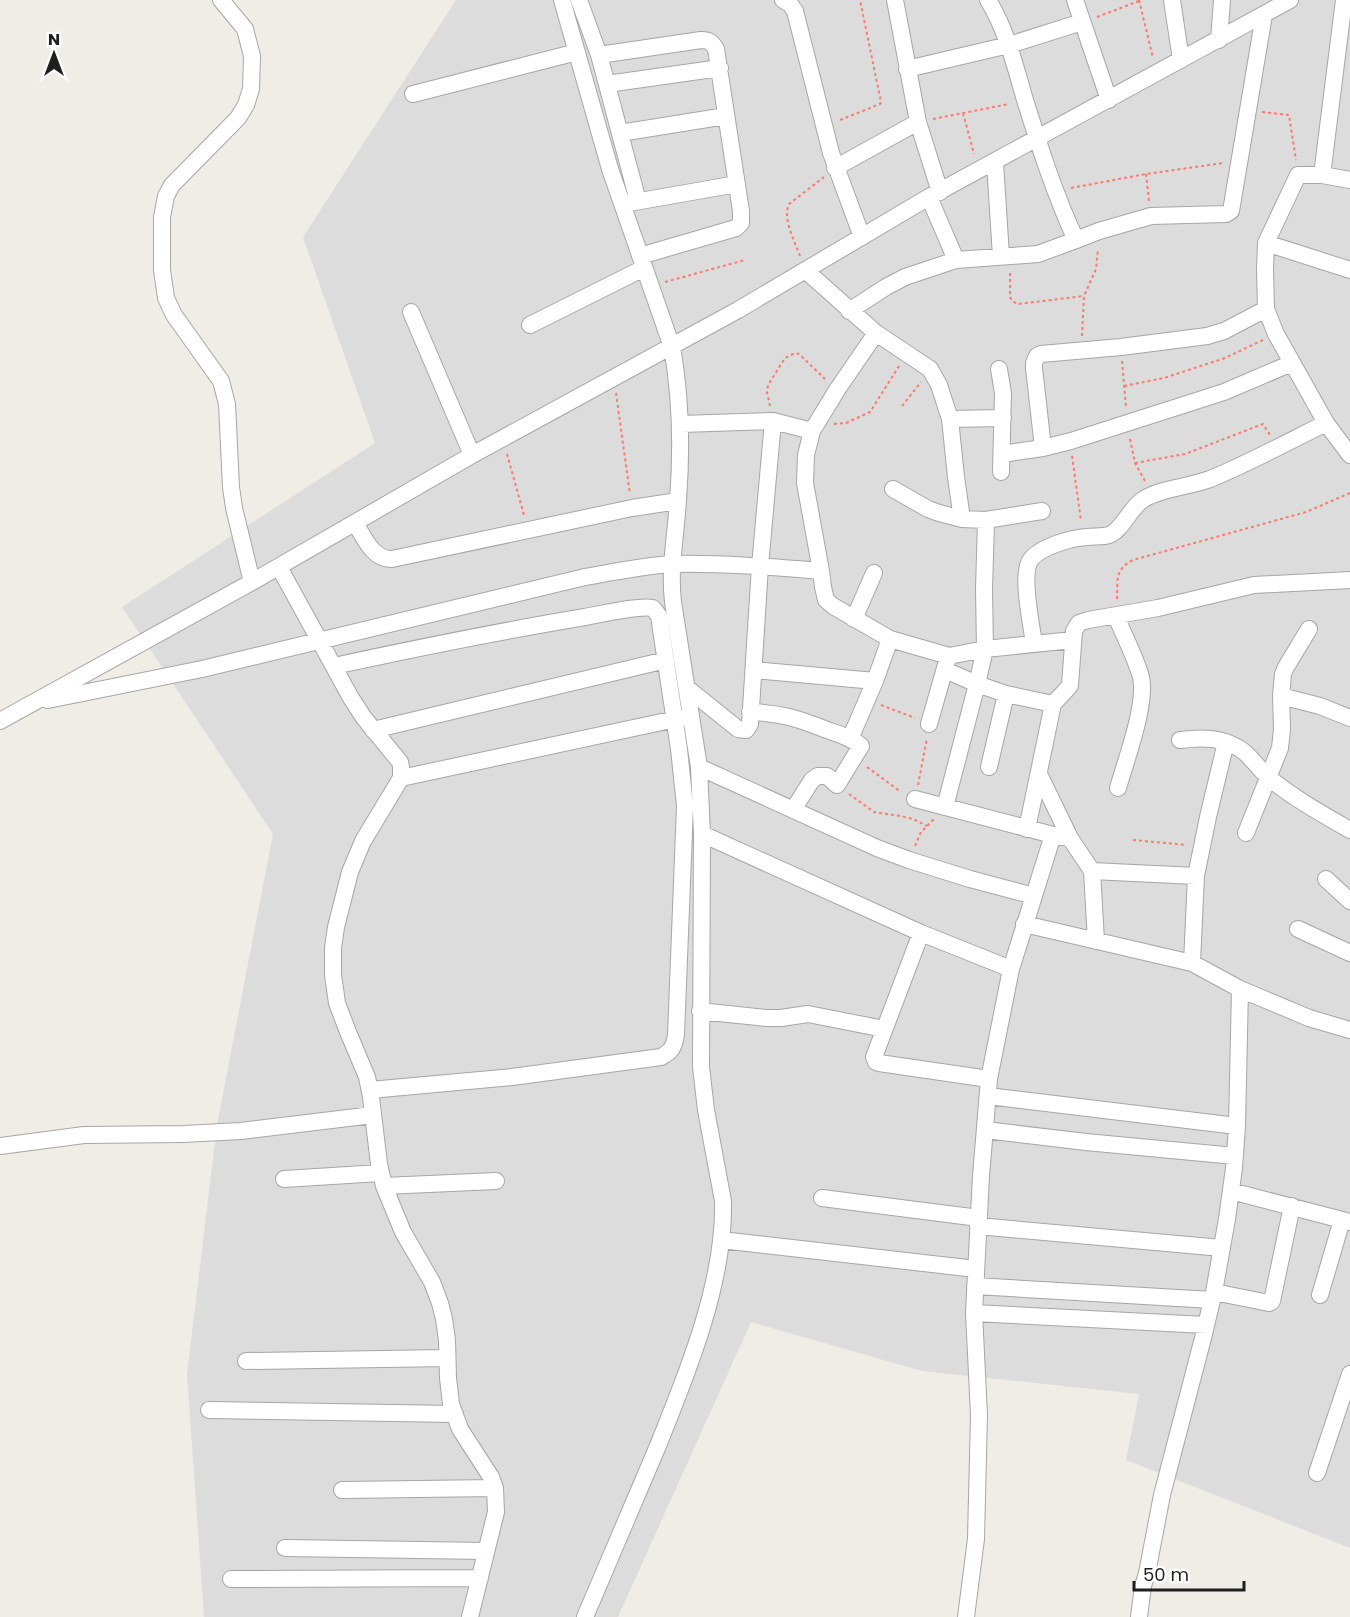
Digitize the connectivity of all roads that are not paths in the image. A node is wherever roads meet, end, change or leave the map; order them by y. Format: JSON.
{"nodes":[{"id":1,"x":221,"y":0,"type":"edge"},
{"id":2,"x":562,"y":0,"type":"edge"},
{"id":3,"x":895,"y":0,"type":"edge"},
{"id":4,"x":988,"y":0,"type":"edge"},
{"id":5,"x":1000,"y":0,"type":"edge"},
{"id":6,"x":1075,"y":0,"type":"edge"},
{"id":7,"x":1172,"y":0,"type":"edge"},
{"id":8,"x":1222,"y":0,"type":"edge"},
{"id":9,"x":1290,"y":0,"type":"edge"},
{"id":10,"x":1344,"y":0,"type":"edge"},
{"id":11,"x":583,"y":1,"type":"edge"},
{"id":12,"x":789,"y":1,"type":"edge"},
{"id":13,"x":1263,"y":15,"type":"junction"},
{"id":14,"x":999,"y":17,"type":"junction"},
{"id":15,"x":1082,"y":22,"type":"junction"},
{"id":16,"x":1219,"y":40,"type":"junction"},
{"id":17,"x":1009,"y":45,"type":"junction"},
{"id":18,"x":577,"y":52,"type":"junction"},
{"id":19,"x":600,"y":55,"type":"junction"},
{"id":20,"x":1181,"y":60,"type":"junction"},
{"id":21,"x":720,"y":68,"type":"junction"},
{"id":22,"x":907,"y":69,"type":"junction"},
{"id":23,"x":607,"y":84,"type":"junction"},
{"id":24,"x":413,"y":94,"type":"dead end"},
{"id":25,"x":1109,"y":100,"type":"junction"},
{"id":26,"x":726,"y":116,"type":"junction"},
{"id":27,"x":918,"y":122,"type":"junction"},
{"id":28,"x":620,"y":133,"type":"junction"},
{"id":29,"x":1038,"y":139,"type":"junction"},
{"id":30,"x":995,"y":163,"type":"junction"},
{"id":31,"x":836,"y":168,"type":"junction"},
{"id":32,"x":1322,"y":175,"type":"junction"},
{"id":33,"x":1350,"y":180,"type":"edge"},
{"id":34,"x":737,"y":184,"type":"junction"},
{"id":35,"x":935,"y":195,"type":"junction"},
{"id":36,"x":630,"y":203,"type":"junction"},
{"id":37,"x":862,"y":237,"type":"junction"},
{"id":38,"x":1076,"y":240,"type":"junction"},
{"id":39,"x":1266,"y":243,"type":"junction"},
{"id":40,"x":1005,"y":256,"type":"junction"},
{"id":41,"x":957,"y":260,"type":"junction"},
{"id":42,"x":642,"y":262,"type":"junction"},
{"id":43,"x":805,"y":270,"type":"junction"},
{"id":44,"x":1350,"y":270,"type":"edge"},
{"id":45,"x":1266,"y":309,"type":"junction"},
{"id":46,"x":849,"y":311,"type":"junction"},
{"id":47,"x":411,"y":312,"type":"dead end"},
{"id":48,"x":530,"y":325,"type":"dead end"},
{"id":49,"x":876,"y":333,"type":"junction"},
{"id":50,"x":672,"y":347,"type":"junction"},
{"id":51,"x":1292,"y":363,"type":"junction"},
{"id":52,"x":999,"y":369,"type":"dead end"},
{"id":53,"x":1003,"y":418,"type":"junction"},
{"id":54,"x":950,"y":419,"type":"junction"},
{"id":55,"x":773,"y":421,"type":"junction"},
{"id":56,"x":1326,"y":423,"type":"junction"},
{"id":57,"x":681,"y":424,"type":"junction"},
{"id":58,"x":812,"y":431,"type":"junction"},
{"id":59,"x":1043,"y":448,"type":"junction"},
{"id":60,"x":1002,"y":454,"type":"junction"},
{"id":61,"x":472,"y":455,"type":"junction"},
{"id":62,"x":1350,"y":455,"type":"edge"},
{"id":63,"x":1002,"y":472,"type":"dead end"},
{"id":64,"x":892,"y":489,"type":"dead end"},
{"id":65,"x":678,"y":501,"type":"junction"},
{"id":66,"x":1042,"y":511,"type":"dead end"},
{"id":67,"x":962,"y":519,"type":"junction"},
{"id":68,"x":986,"y":520,"type":"junction"},
{"id":69,"x":355,"y":523,"type":"junction"},
{"id":70,"x":672,"y":564,"type":"junction"},
{"id":71,"x":760,"y":566,"type":"junction"},
{"id":72,"x":279,"y":567,"type":"junction"},
{"id":73,"x":821,"y":571,"type":"junction"},
{"id":74,"x":874,"y":573,"type":"dead end"},
{"id":75,"x":1350,"y":580,"type":"edge"},
{"id":76,"x":252,"y":582,"type":"junction"},
{"id":77,"x":1116,"y":616,"type":"junction"},
{"id":78,"x":854,"y":618,"type":"junction"},
{"id":79,"x":1309,"y":629,"type":"dead end"},
{"id":80,"x":890,"y":639,"type":"junction"},
{"id":81,"x":320,"y":640,"type":"junction"},
{"id":82,"x":1073,"y":640,"type":"junction"},
{"id":83,"x":1034,"y":644,"type":"junction"},
{"id":84,"x":985,"y":649,"type":"junction"},
{"id":85,"x":666,"y":660,"type":"junction"},
{"id":86,"x":947,"y":663,"type":"junction"},
{"id":87,"x":334,"y":666,"type":"junction"},
{"id":88,"x":754,"y":670,"type":"junction"},
{"id":89,"x":875,"y":681,"type":"junction"},
{"id":90,"x":977,"y":684,"type":"junction"},
{"id":91,"x":687,"y":688,"type":"junction"},
{"id":92,"x":1006,"y":694,"type":"junction"},
{"id":93,"x":1281,"y":696,"type":"junction"},
{"id":94,"x":31,"y":704,"type":"junction"},
{"id":95,"x":1053,"y":704,"type":"junction"},
{"id":96,"x":750,"y":712,"type":"junction"},
{"id":97,"x":683,"y":718,"type":"junction"},
{"id":98,"x":1350,"y":718,"type":"edge"},
{"id":99,"x":0,"y":721,"type":"edge"},
{"id":100,"x":929,"y":724,"type":"road end"},
{"id":101,"x":374,"y":730,"type":"junction"},
{"id":102,"x":850,"y":739,"type":"junction"},
{"id":103,"x":1180,"y":740,"type":"dead end"},
{"id":104,"x":1226,"y":742,"type":"junction"},
{"id":105,"x":699,"y":767,"type":"junction"},
{"id":106,"x":989,"y":767,"type":"dead end"},
{"id":107,"x":1039,"y":774,"type":"junction"},
{"id":108,"x":1268,"y":777,"type":"junction"},
{"id":109,"x":401,"y":778,"type":"junction"},
{"id":110,"x":1118,"y":788,"type":"dead end"},
{"id":111,"x":915,"y":799,"type":"road end"},
{"id":112,"x":945,"y":807,"type":"junction"},
{"id":113,"x":793,"y":810,"type":"junction"},
{"id":114,"x":1027,"y":829,"type":"junction"},
{"id":115,"x":1350,"y":830,"type":"edge"},
{"id":116,"x":1246,"y":833,"type":"dead end"},
{"id":117,"x":702,"y":834,"type":"junction"},
{"id":118,"x":1053,"y":835,"type":"junction"},
{"id":119,"x":1070,"y":838,"type":"junction"},
{"id":120,"x":1092,"y":871,"type":"junction"},
{"id":121,"x":1196,"y":876,"type":"junction"},
{"id":122,"x":1326,"y":879,"type":"dead end"},
{"id":123,"x":1034,"y":896,"type":"junction"},
{"id":124,"x":1350,"y":901,"type":"edge"},
{"id":125,"x":1024,"y":924,"type":"junction"},
{"id":126,"x":1298,"y":929,"type":"dead end"},
{"id":127,"x":921,"y":933,"type":"junction"},
{"id":128,"x":1096,"y":940,"type":"junction"},
{"id":129,"x":1350,"y":953,"type":"edge"},
{"id":130,"x":1192,"y":963,"type":"junction"},
{"id":131,"x":1011,"y":969,"type":"junction"},
{"id":132,"x":1240,"y":989,"type":"junction"},
{"id":133,"x":700,"y":1011,"type":"junction"},
{"id":134,"x":884,"y":1029,"type":"junction"},
{"id":135,"x":1350,"y":1030,"type":"edge"},
{"id":136,"x":989,"y":1079,"type":"junction"},
{"id":137,"x":370,"y":1090,"type":"junction"},
{"id":138,"x":988,"y":1096,"type":"junction"},
{"id":139,"x":373,"y":1115,"type":"junction"},
{"id":140,"x":1237,"y":1126,"type":"junction"},
{"id":141,"x":985,"y":1130,"type":"junction"},
{"id":142,"x":0,"y":1146,"type":"edge"},
{"id":143,"x":1235,"y":1156,"type":"junction"},
{"id":144,"x":284,"y":1179,"type":"dead end"},
{"id":145,"x":382,"y":1180,"type":"junction"},
{"id":146,"x":496,"y":1181,"type":"dead end"},
{"id":147,"x":1231,"y":1191,"type":"junction"},
{"id":148,"x":822,"y":1198,"type":"dead end"},
{"id":149,"x":1292,"y":1206,"type":"junction"},
{"id":150,"x":1346,"y":1221,"type":"edge"},
{"id":151,"x":978,"y":1222,"type":"junction"},
{"id":152,"x":721,"y":1240,"type":"junction"},
{"id":153,"x":1222,"y":1248,"type":"junction"},
{"id":154,"x":976,"y":1277,"type":"junction"},
{"id":155,"x":1320,"y":1295,"type":"dead end"},
{"id":156,"x":1213,"y":1296,"type":"junction"},
{"id":157,"x":974,"y":1313,"type":"junction"},
{"id":158,"x":1206,"y":1325,"type":"junction"},
{"id":159,"x":447,"y":1358,"type":"junction"},
{"id":160,"x":246,"y":1361,"type":"dead end"},
{"id":161,"x":1350,"y":1374,"type":"edge"},
{"id":162,"x":209,"y":1410,"type":"dead end"},
{"id":163,"x":455,"y":1414,"type":"junction"},
{"id":164,"x":1317,"y":1473,"type":"dead end"},
{"id":165,"x":495,"y":1488,"type":"junction"},
{"id":166,"x":342,"y":1490,"type":"dead end"},
{"id":167,"x":285,"y":1548,"type":"dead end"},
{"id":168,"x":486,"y":1551,"type":"junction"},
{"id":169,"x":480,"y":1578,"type":"junction"},
{"id":170,"x":231,"y":1580,"type":"dead end"},
{"id":171,"x":470,"y":1617,"type":"edge"},
{"id":172,"x":585,"y":1617,"type":"edge"},
{"id":173,"x":966,"y":1617,"type":"edge"},
{"id":174,"x":1139,"y":1617,"type":"edge"}],
"edges":[{"from":1,"to":76,"type":"street"},
{"from":2,"to":18,"type":"street"},
{"from":3,"to":22,"type":"street"},
{"from":4,"to":14,"type":"street"},
{"from":5,"to":14,"type":"street"},
{"from":6,"to":15,"type":"street"},
{"from":7,"to":20,"type":"street"},
{"from":8,"to":16,"type":"street"},
{"from":9,"to":13,"type":"street"},
{"from":10,"to":32,"type":"street"},
{"from":11,"to":19,"type":"street"},
{"from":12,"to":31,"type":"street"},
{"from":13,"to":16,"type":"street"},
{"from":13,"to":38,"type":"street"},
{"from":14,"to":17,"type":"street"},
{"from":15,"to":17,"type":"street"},
{"from":15,"to":25,"type":"street"},
{"from":16,"to":20,"type":"street"},
{"from":17,"to":22,"type":"street"},
{"from":17,"to":29,"type":"street"},
{"from":18,"to":24,"type":"street"},
{"from":18,"to":36,"type":"street"},
{"from":19,"to":21,"type":"street"},
{"from":19,"to":23,"type":"street"},
{"from":20,"to":25,"type":"street"},
{"from":21,"to":23,"type":"street"},
{"from":21,"to":26,"type":"street"},
{"from":22,"to":27,"type":"street"},
{"from":23,"to":28,"type":"street"},
{"from":25,"to":29,"type":"street"},
{"from":26,"to":28,"type":"street"},
{"from":26,"to":34,"type":"street"},
{"from":27,"to":31,"type":"street"},
{"from":27,"to":35,"type":"street"},
{"from":28,"to":36,"type":"street"},
{"from":29,"to":30,"type":"street"},
{"from":29,"to":38,"type":"street"},
{"from":30,"to":35,"type":"street"},
{"from":30,"to":40,"type":"street"},
{"from":31,"to":37,"type":"street"},
{"from":32,"to":33,"type":"street"},
{"from":32,"to":39,"type":"street"},
{"from":34,"to":36,"type":"street"},
{"from":34,"to":42,"type":"street"},
{"from":35,"to":37,"type":"street"},
{"from":35,"to":41,"type":"street"},
{"from":36,"to":42,"type":"street"},
{"from":37,"to":43,"type":"street"},
{"from":38,"to":40,"type":"street"},
{"from":39,"to":44,"type":"street"},
{"from":39,"to":45,"type":"street"},
{"from":40,"to":41,"type":"street"},
{"from":41,"to":46,"type":"street"},
{"from":42,"to":48,"type":"street"},
{"from":42,"to":50,"type":"street"},
{"from":43,"to":46,"type":"street"},
{"from":43,"to":50,"type":"street"},
{"from":45,"to":51,"type":"street"},
{"from":45,"to":59,"type":"street"},
{"from":46,"to":49,"type":"street"},
{"from":47,"to":61,"type":"street"},
{"from":49,"to":54,"type":"street"},
{"from":49,"to":58,"type":"street"},
{"from":50,"to":57,"type":"street"},
{"from":50,"to":61,"type":"street"},
{"from":51,"to":56,"type":"street"},
{"from":51,"to":59,"type":"street"},
{"from":52,"to":53,"type":"street"},
{"from":53,"to":54,"type":"street"},
{"from":53,"to":60,"type":"street"},
{"from":54,"to":67,"type":"street"},
{"from":55,"to":57,"type":"street"},
{"from":55,"to":58,"type":"street"},
{"from":55,"to":71,"type":"street"},
{"from":56,"to":62,"type":"street"},
{"from":56,"to":83,"type":"street"},
{"from":57,"to":65,"type":"street"},
{"from":58,"to":73,"type":"street"},
{"from":59,"to":60,"type":"street"},
{"from":60,"to":63,"type":"street"},
{"from":61,"to":69,"type":"street"},
{"from":64,"to":67,"type":"street"},
{"from":65,"to":69,"type":"street"},
{"from":65,"to":70,"type":"street"},
{"from":66,"to":68,"type":"street"},
{"from":67,"to":68,"type":"street"},
{"from":68,"to":84,"type":"street"},
{"from":69,"to":72,"type":"street"},
{"from":70,"to":71,"type":"street"},
{"from":70,"to":81,"type":"street"},
{"from":70,"to":91,"type":"street"},
{"from":71,"to":73,"type":"street"},
{"from":71,"to":88,"type":"street"},
{"from":72,"to":76,"type":"street"},
{"from":72,"to":81,"type":"street"},
{"from":73,"to":78,"type":"street"},
{"from":74,"to":78,"type":"street"},
{"from":75,"to":77,"type":"street"},
{"from":76,"to":94,"type":"street"},
{"from":77,"to":82,"type":"street"},
{"from":77,"to":110,"type":"street"},
{"from":78,"to":80,"type":"street"},
{"from":79,"to":93,"type":"street"},
{"from":80,"to":86,"type":"street"},
{"from":80,"to":89,"type":"street"},
{"from":81,"to":87,"type":"street"},
{"from":81,"to":94,"type":"street"},
{"from":82,"to":83,"type":"street"},
{"from":82,"to":95,"type":"street"},
{"from":83,"to":84,"type":"street"},
{"from":84,"to":86,"type":"street"},
{"from":84,"to":90,"type":"street"},
{"from":85,"to":87,"type":"street"},
{"from":85,"to":97,"type":"street"},
{"from":85,"to":101,"type":"street"},
{"from":86,"to":90,"type":"street"},
{"from":86,"to":100,"type":"street"},
{"from":87,"to":101,"type":"street"},
{"from":88,"to":89,"type":"street"},
{"from":88,"to":96,"type":"street"},
{"from":89,"to":102,"type":"street"},
{"from":90,"to":92,"type":"street"},
{"from":90,"to":112,"type":"street"},
{"from":91,"to":96,"type":"street"},
{"from":91,"to":97,"type":"street"},
{"from":92,"to":95,"type":"street"},
{"from":92,"to":106,"type":"street"},
{"from":93,"to":98,"type":"street"},
{"from":93,"to":108,"type":"street"},
{"from":94,"to":99,"type":"street"},
{"from":95,"to":107,"type":"street"},
{"from":96,"to":102,"type":"street"},
{"from":97,"to":105,"type":"street"},
{"from":97,"to":109,"type":"street"},
{"from":97,"to":137,"type":"street"},
{"from":101,"to":109,"type":"street"},
{"from":102,"to":113,"type":"street"},
{"from":103,"to":104,"type":"street"},
{"from":104,"to":108,"type":"street"},
{"from":104,"to":121,"type":"street"},
{"from":105,"to":113,"type":"street"},
{"from":105,"to":117,"type":"street"},
{"from":107,"to":114,"type":"street"},
{"from":107,"to":119,"type":"street"},
{"from":108,"to":115,"type":"street"},
{"from":108,"to":116,"type":"street"},
{"from":109,"to":137,"type":"street"},
{"from":111,"to":112,"type":"street"},
{"from":112,"to":114,"type":"street"},
{"from":113,"to":123,"type":"street"},
{"from":114,"to":118,"type":"street"},
{"from":117,"to":127,"type":"street"},
{"from":117,"to":133,"type":"street"},
{"from":118,"to":119,"type":"street"},
{"from":118,"to":123,"type":"street"},
{"from":119,"to":120,"type":"street"},
{"from":120,"to":121,"type":"street"},
{"from":120,"to":128,"type":"street"},
{"from":121,"to":130,"type":"street"},
{"from":122,"to":124,"type":"street"},
{"from":123,"to":125,"type":"street"},
{"from":125,"to":128,"type":"street"},
{"from":125,"to":131,"type":"street"},
{"from":126,"to":129,"type":"street"},
{"from":127,"to":131,"type":"street"},
{"from":127,"to":134,"type":"street"},
{"from":128,"to":130,"type":"street"},
{"from":130,"to":132,"type":"street"},
{"from":131,"to":136,"type":"street"},
{"from":132,"to":135,"type":"street"},
{"from":132,"to":140,"type":"street"},
{"from":133,"to":134,"type":"street"},
{"from":133,"to":152,"type":"street"},
{"from":134,"to":136,"type":"street"},
{"from":136,"to":138,"type":"street"},
{"from":137,"to":139,"type":"street"},
{"from":138,"to":140,"type":"street"},
{"from":138,"to":141,"type":"street"},
{"from":139,"to":142,"type":"street"},
{"from":139,"to":145,"type":"street"},
{"from":140,"to":143,"type":"street"},
{"from":141,"to":143,"type":"street"},
{"from":141,"to":151,"type":"street"},
{"from":143,"to":147,"type":"street"},
{"from":144,"to":145,"type":"street"},
{"from":145,"to":146,"type":"street"},
{"from":145,"to":159,"type":"street"},
{"from":147,"to":149,"type":"street"},
{"from":147,"to":153,"type":"street"},
{"from":148,"to":151,"type":"street"},
{"from":149,"to":150,"type":"street"},
{"from":149,"to":156,"type":"street"},
{"from":150,"to":155,"type":"street"},
{"from":151,"to":153,"type":"street"},
{"from":151,"to":154,"type":"street"},
{"from":152,"to":154,"type":"street"},
{"from":152,"to":172,"type":"street"},
{"from":153,"to":156,"type":"street"},
{"from":154,"to":156,"type":"street"},
{"from":154,"to":157,"type":"street"},
{"from":156,"to":158,"type":"street"},
{"from":157,"to":158,"type":"street"},
{"from":157,"to":173,"type":"street"},
{"from":158,"to":174,"type":"street"},
{"from":159,"to":160,"type":"street"},
{"from":159,"to":163,"type":"street"},
{"from":161,"to":164,"type":"street"},
{"from":162,"to":163,"type":"street"},
{"from":163,"to":165,"type":"street"},
{"from":165,"to":166,"type":"street"},
{"from":165,"to":168,"type":"street"},
{"from":167,"to":168,"type":"street"},
{"from":168,"to":169,"type":"street"},
{"from":169,"to":170,"type":"street"},
{"from":169,"to":171,"type":"street"}]}
